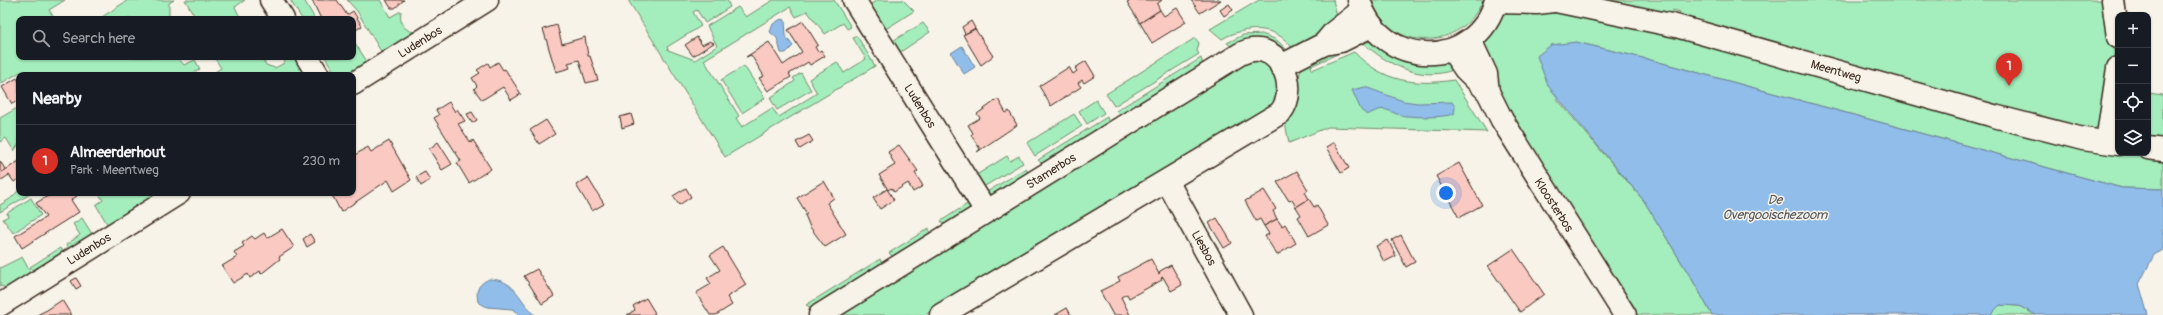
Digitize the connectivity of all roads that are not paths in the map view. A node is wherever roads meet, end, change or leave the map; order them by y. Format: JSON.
{"nodes":[{"id":1,"x":271,"y":0,"type":"edge"},
{"id":2,"x":487,"y":0,"type":"edge"},
{"id":3,"x":854,"y":0,"type":"edge"},
{"id":4,"x":2113,"y":0,"type":"edge"},
{"id":5,"x":1496,"y":1,"type":"edge"},
{"id":6,"x":1552,"y":1,"type":"edge"},
{"id":7,"x":1364,"y":12,"type":"edge"},
{"id":8,"x":2115,"y":15,"type":"edge"},
{"id":9,"x":281,"y":16,"type":"edge"},
{"id":10,"x":1461,"y":45,"type":"junction"},
{"id":11,"x":309,"y":60,"type":"edge"},
{"id":12,"x":1281,"y":66,"type":"junction"},
{"id":13,"x":316,"y":72,"type":"edge"},
{"id":14,"x":356,"y":82,"type":"edge"},
{"id":15,"x":2117,"y":84,"type":"edge"},
{"id":16,"x":2112,"y":143,"type":"edge"},
{"id":17,"x":2151,"y":148,"type":"edge"},
{"id":18,"x":2163,"y":150,"type":"edge"},
{"id":19,"x":1168,"y":181,"type":"junction"},
{"id":20,"x":174,"y":196,"type":"edge"},
{"id":21,"x":986,"y":211,"type":"junction"},
{"id":22,"x":0,"y":305,"type":"edge"},
{"id":23,"x":820,"y":315,"type":"edge"},
{"id":24,"x":941,"y":315,"type":"edge"},
{"id":25,"x":1240,"y":315,"type":"edge"},
{"id":26,"x":1625,"y":315,"type":"edge"}],
"edges":[{"from":1,"to":9,"type":"street"},
{"from":2,"to":14,"type":"street","name":"Ludenbos"},
{"from":3,"to":21,"type":"street","name":"Ludenbos"},
{"from":4,"to":8,"type":"street"},
{"from":5,"to":6,"type":"street","name":"Meentweg"},
{"from":5,"to":10,"type":"street"},
{"from":6,"to":16,"type":"street","name":"Meentweg"},
{"from":7,"to":10,"type":"street"},
{"from":7,"to":12,"type":"street"},
{"from":10,"to":26,"type":"street","name":"Kloosterbos"},
{"from":11,"to":13,"type":"street"},
{"from":12,"to":19,"type":"street","name":"Stamerbos"},
{"from":12,"to":21,"type":"street","name":"Stamerbos"},
{"from":15,"to":16,"type":"street"},
{"from":17,"to":18,"type":"street"},
{"from":19,"to":24,"type":"street","name":"Stamerbos"},
{"from":19,"to":25,"type":"street","name":"Liesbos"},
{"from":20,"to":22,"type":"street","name":"Ludenbos"},
{"from":21,"to":23,"type":"street","name":"Stamerbos"}]}
